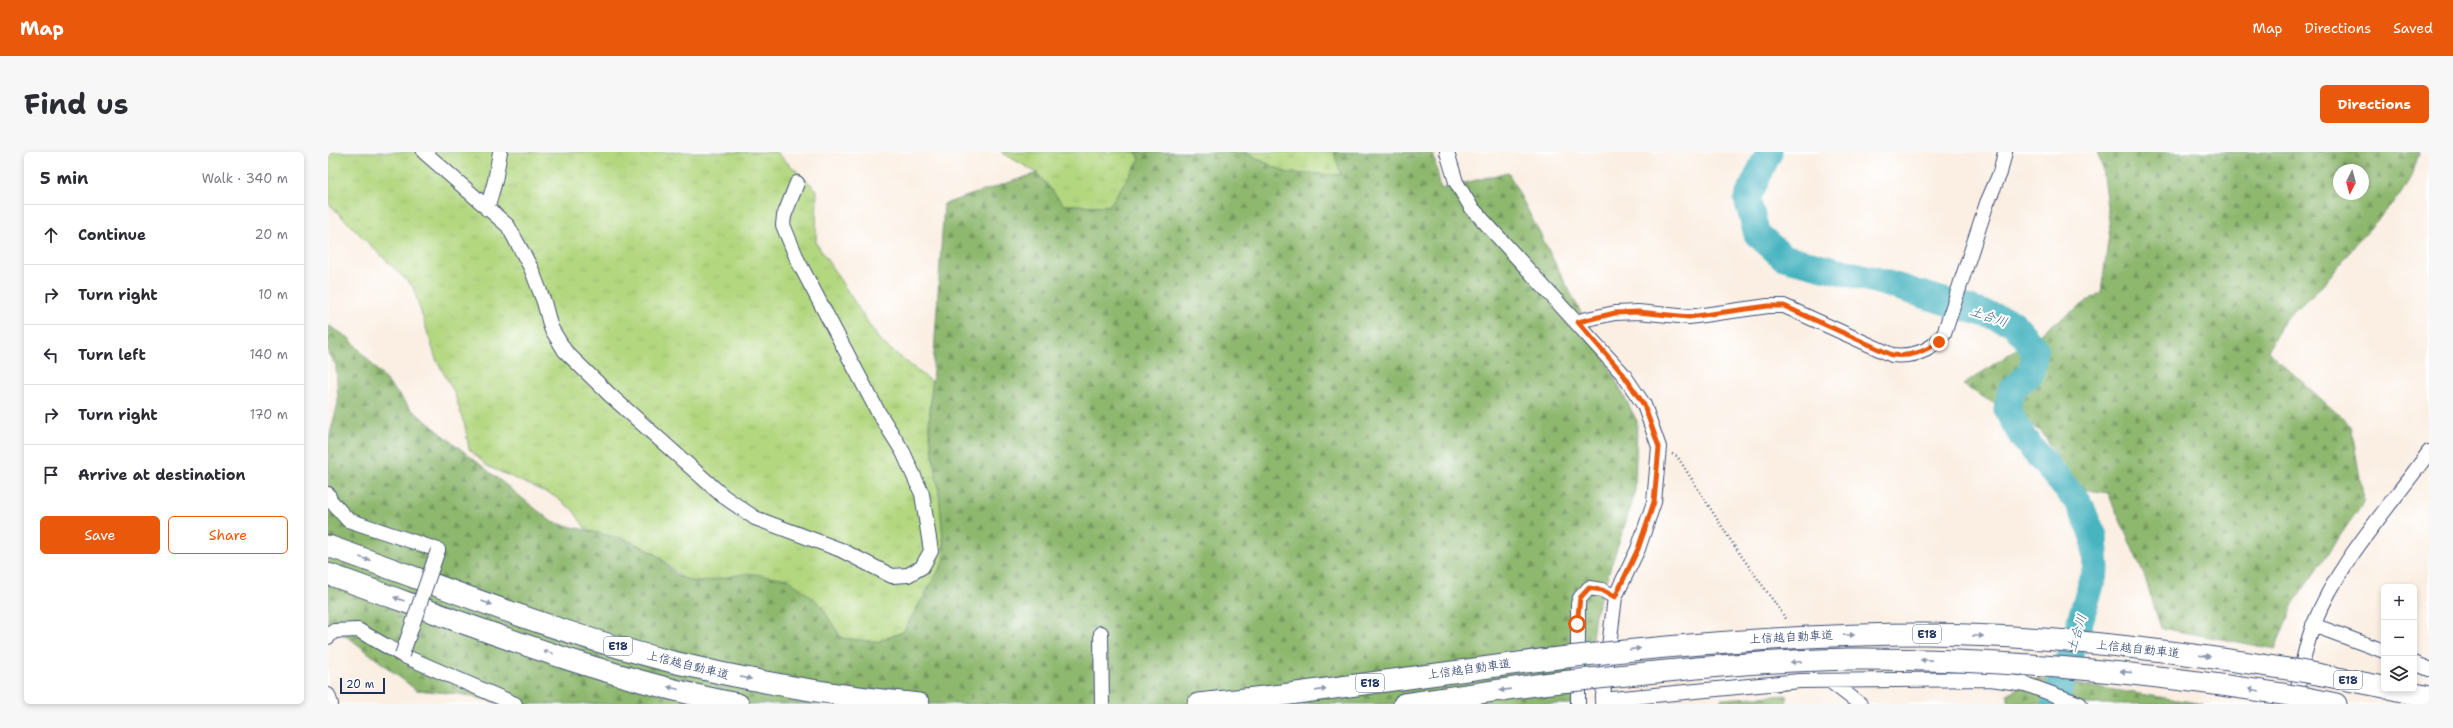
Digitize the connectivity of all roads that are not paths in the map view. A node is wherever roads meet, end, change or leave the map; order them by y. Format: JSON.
{"nodes":[{"id":1,"x":424,"y":152,"type":"edge"},
{"id":2,"x":500,"y":152,"type":"edge"},
{"id":3,"x":1447,"y":152,"type":"edge"},
{"id":4,"x":2005,"y":152,"type":"edge"},
{"id":5,"x":797,"y":183,"type":"dead end"},
{"id":6,"x":487,"y":209,"type":"junction"},
{"id":7,"x":1578,"y":322,"type":"junction"},
{"id":8,"x":2429,"y":452,"type":"edge"},
{"id":9,"x":328,"y":494,"type":"edge"},
{"id":10,"x":328,"y":546,"type":"edge"},
{"id":11,"x":328,"y":574,"type":"edge"},
{"id":12,"x":1615,"y":597,"type":"junction"},
{"id":13,"x":2313,"y":625,"type":"junction"},
{"id":14,"x":1101,"y":633,"type":"dead end"},
{"id":15,"x":328,"y":637,"type":"edge"},
{"id":16,"x":2381,"y":651,"type":"edge"},
{"id":17,"x":402,"y":655,"type":"junction"},
{"id":18,"x":2417,"y":664,"type":"edge"},
{"id":19,"x":2429,"y":669,"type":"edge"},
{"id":20,"x":1830,"y":681,"type":"junction"},
{"id":21,"x":2381,"y":686,"type":"edge"},
{"id":22,"x":2406,"y":692,"type":"edge"},
{"id":23,"x":328,"y":695,"type":"edge"},
{"id":24,"x":2429,"y":697,"type":"edge"},
{"id":25,"x":2301,"y":701,"type":"edge"},
{"id":26,"x":1602,"y":702,"type":"edge"},
{"id":27,"x":331,"y":704,"type":"edge"},
{"id":28,"x":515,"y":704,"type":"edge"},
{"id":29,"x":738,"y":704,"type":"edge"},
{"id":30,"x":919,"y":704,"type":"edge"},
{"id":31,"x":1102,"y":704,"type":"edge"},
{"id":32,"x":1198,"y":704,"type":"edge"},
{"id":33,"x":1404,"y":704,"type":"edge"},
{"id":34,"x":1578,"y":704,"type":"edge"},
{"id":35,"x":1860,"y":704,"type":"edge"},
{"id":36,"x":2080,"y":704,"type":"edge"},
{"id":37,"x":2336,"y":704,"type":"edge"}],
"edges":[{"from":1,"to":6,"type":"street"},
{"from":2,"to":6,"type":"street"},
{"from":3,"to":7,"type":"street"},
{"from":4,"to":7,"type":"street"},
{"from":5,"to":6,"type":"street"},
{"from":7,"to":12,"type":"street"},
{"from":8,"to":13,"type":"street"},
{"from":9,"to":17,"type":"street","bridge":true},
{"from":10,"to":30,"type":"highway","name":"上信越自動車道","number":"E18","one_way":true},
{"from":29,"to":11,"type":"highway","number":"E18","one_way":true},
{"from":12,"to":26,"type":"street"},
{"from":12,"to":34,"type":"street"},
{"from":13,"to":16,"type":"street"},
{"from":13,"to":25,"type":"street"},
{"from":14,"to":31,"type":"street"},
{"from":15,"to":17,"type":"street"},
{"from":17,"to":28,"type":"street"},
{"from":18,"to":19,"type":"street"},
{"from":20,"to":26,"type":"street"},
{"from":20,"to":35,"type":"street"},
{"from":20,"to":36,"type":"street"},
{"from":32,"to":21,"type":"highway","name":"上信越自動車道","number":"E18","one_way":true,"bridge":true},
{"from":22,"to":24,"type":"highway"},
{"from":23,"to":27,"type":"street"},
{"from":25,"to":33,"type":"highway","name":"上信越自動車道","number":"E18","one_way":true,"bridge":true},
{"from":25,"to":37,"type":"highway","name":"上信越自動車道","number":"E18"}]}
